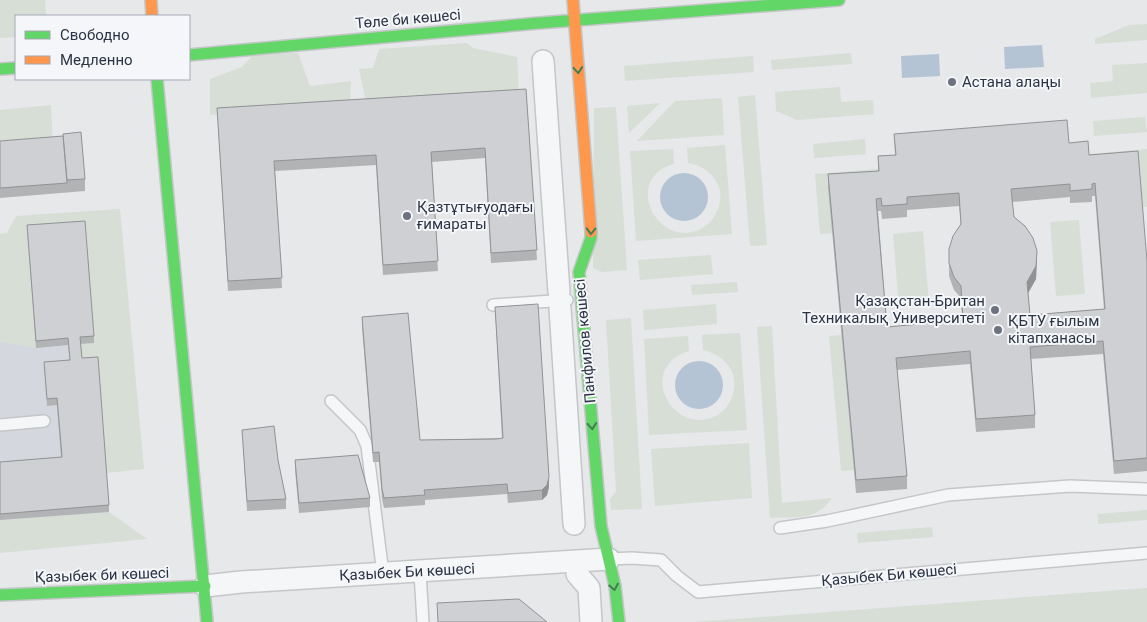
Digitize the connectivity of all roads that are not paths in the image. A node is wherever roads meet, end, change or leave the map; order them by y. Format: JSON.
{"nodes":[{"id":1,"x":151,"y":0,"type":"edge"},
{"id":2,"x":573,"y":0,"type":"edge"},
{"id":3,"x":839,"y":0,"type":"edge"},
{"id":4,"x":152,"y":15,"type":"edge"},
{"id":5,"x":575,"y":21,"type":"junction"},
{"id":6,"x":190,"y":55,"type":"edge"},
{"id":7,"x":543,"y":61,"type":"dead end"},
{"id":8,"x":15,"y":68,"type":"edge"},
{"id":9,"x":0,"y":69,"type":"edge"},
{"id":10,"x":157,"y":80,"type":"edge"},
{"id":11,"x":581,"y":299,"type":"junction"},
{"id":12,"x":493,"y":305,"type":"dead end"},
{"id":13,"x":331,"y":402,"type":"dead end"},
{"id":14,"x":44,"y":421,"type":"dead end"},
{"id":15,"x":0,"y":424,"type":"edge"},
{"id":16,"x":1147,"y":489,"type":"edge"},
{"id":17,"x":574,"y":524,"type":"dead end"},
{"id":18,"x":780,"y":528,"type":"dead end"},
{"id":19,"x":1147,"y":553,"type":"edge"},
{"id":20,"x":609,"y":559,"type":"junction"},
{"id":21,"x":420,"y":572,"type":"junction"},
{"id":22,"x":383,"y":574,"type":"junction"},
{"id":23,"x":577,"y":574,"type":"dead end"},
{"id":24,"x":205,"y":586,"type":"junction"},
{"id":25,"x":0,"y":595,"type":"edge"},
{"id":26,"x":207,"y":622,"type":"edge"},
{"id":27,"x":423,"y":622,"type":"edge"},
{"id":28,"x":591,"y":622,"type":"edge"},
{"id":29,"x":619,"y":622,"type":"edge"}],
"edges":[{"from":1,"to":4,"type":"main road"},
{"from":2,"to":5,"type":"main road","name":"Панфилов көшесі"},
{"from":3,"to":5,"type":"main road","name":"Төле би көшесі"},
{"from":5,"to":6,"type":"main road","name":"Төле би көшесі"},
{"from":5,"to":11,"type":"main road","name":"Панфилов көшесі","one_way":true},
{"from":7,"to":17,"type":"street","name":"Панфилов көшесі"},
{"from":8,"to":9,"type":"main road"},
{"from":10,"to":24,"type":"main road"},
{"from":11,"to":12,"type":"lane"},
{"from":11,"to":20,"type":"main road","name":"Панфилов көшесі","one_way":true},
{"from":13,"to":22,"type":"lane"},
{"from":14,"to":15,"type":"lane"},
{"from":16,"to":18,"type":"lane"},
{"from":19,"to":20,"type":"lane","name":"Қазыбек Би көшесі"},
{"from":20,"to":21,"type":"street","name":"Қазыбек Би көшесі"},
{"from":20,"to":29,"type":"main road","name":"Панфилов көшесі","one_way":true},
{"from":21,"to":22,"type":"street","name":"Қазыбек Би көшесі"},
{"from":21,"to":27,"type":"lane"},
{"from":22,"to":24,"type":"street","name":"Қазыбек Би көшесі"},
{"from":23,"to":28,"type":"street"},
{"from":24,"to":25,"type":"main road","name":"Қазыбек би көшесі"},
{"from":24,"to":26,"type":"main road"}]}
